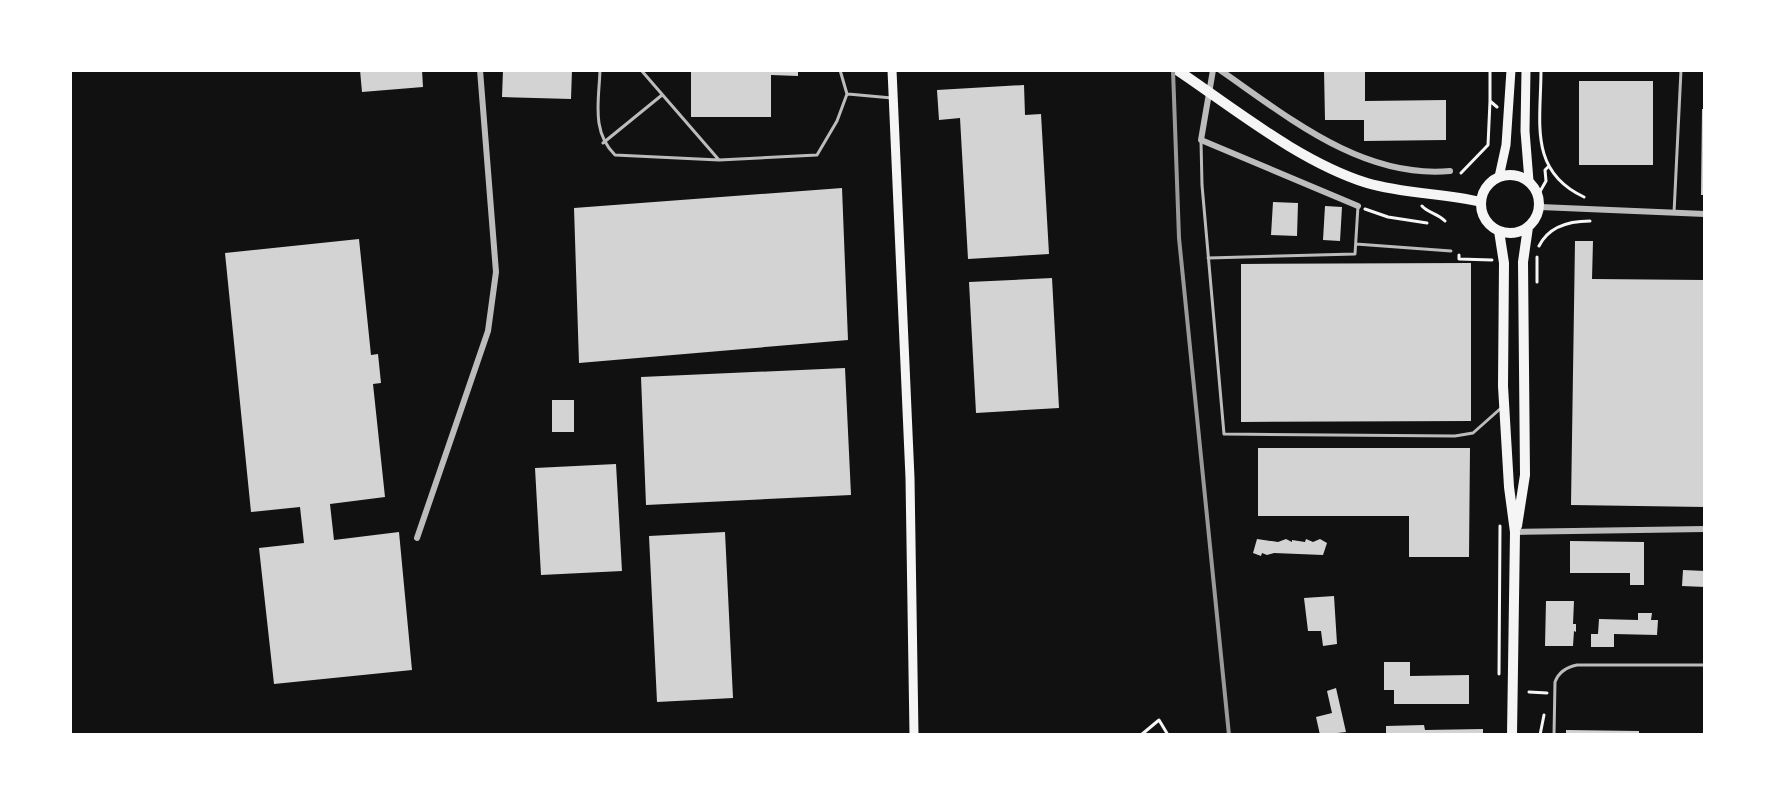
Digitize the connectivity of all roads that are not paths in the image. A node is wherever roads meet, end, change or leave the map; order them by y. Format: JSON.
{"nodes":[{"id":1,"x":480,"y":70,"type":"edge"},
{"id":2,"x":600,"y":70,"type":"edge"},
{"id":3,"x":641,"y":70,"type":"edge"},
{"id":4,"x":840,"y":70,"type":"edge"},
{"id":5,"x":892,"y":70,"type":"edge"},
{"id":6,"x":1177,"y":70,"type":"edge"},
{"id":7,"x":1213,"y":70,"type":"edge"},
{"id":8,"x":1220,"y":70,"type":"edge"},
{"id":9,"x":1511,"y":70,"type":"edge"},
{"id":10,"x":1526,"y":70,"type":"edge"},
{"id":11,"x":1681,"y":70,"type":"edge"},
{"id":12,"x":662,"y":94,"type":"junction"},
{"id":13,"x":847,"y":94,"type":"junction"},
{"id":14,"x":892,"y":98,"type":"junction"},
{"id":15,"x":1201,"y":140,"type":"junction"},
{"id":16,"x":603,"y":143,"type":"junction"},
{"id":17,"x":719,"y":160,"type":"junction"},
{"id":18,"x":1450,"y":171,"type":"dead end"},
{"id":19,"x":1499,"y":177,"type":"junction"},
{"id":20,"x":1529,"y":181,"type":"junction"},
{"id":21,"x":1481,"y":202,"type":"junction"},
{"id":22,"x":1358,"y":206,"type":"joint"},
{"id":23,"x":1540,"y":207,"type":"junction"},
{"id":24,"x":1674,"y":213,"type":"junction"},
{"id":25,"x":1705,"y":214,"type":"edge"},
{"id":26,"x":1528,"y":227,"type":"junction"},
{"id":27,"x":1499,"y":231,"type":"junction"},
{"id":28,"x":1356,"y":244,"type":"junction"},
{"id":29,"x":1451,"y":251,"type":"road end"},
{"id":30,"x":1208,"y":258,"type":"junction"},
{"id":31,"x":1505,"y":403,"type":"junction"},
{"id":32,"x":1705,"y":529,"type":"edge"},
{"id":33,"x":1515,"y":532,"type":"junction"},
{"id":34,"x":417,"y":538,"type":"dead end"},
{"id":35,"x":1705,"y":665,"type":"edge"},
{"id":36,"x":914,"y":735,"type":"edge"},
{"id":37,"x":1512,"y":735,"type":"edge"},
{"id":38,"x":1554,"y":735,"type":"edge"}],
"edges":[{"from":1,"to":34,"type":"street"},
{"from":2,"to":16,"type":"lane"},
{"from":3,"to":12,"type":"lane"},
{"from":4,"to":13,"type":"lane"},
{"from":5,"to":14,"type":"main road"},
{"from":6,"to":21,"type":"main road"},
{"from":7,"to":15,"type":"street"},
{"from":8,"to":18,"type":"street"},
{"from":9,"to":19,"type":"main road"},
{"from":10,"to":20,"type":"main road"},
{"from":11,"to":24,"type":"lane"},
{"from":12,"to":16,"type":"lane"},
{"from":12,"to":17,"type":"lane"},
{"from":13,"to":14,"type":"lane"},
{"from":13,"to":17,"type":"lane"},
{"from":14,"to":36,"type":"main road"},
{"from":15,"to":22,"type":"street"},
{"from":15,"to":30,"type":"lane"},
{"from":16,"to":17,"type":"lane"},
{"from":19,"to":20,"type":"main road"},
{"from":19,"to":21,"type":"main road"},
{"from":20,"to":23,"type":"main road"},
{"from":21,"to":27,"type":"main road"},
{"from":22,"to":28,"type":"lane"},
{"from":23,"to":24,"type":"street"},
{"from":23,"to":26,"type":"main road"},
{"from":24,"to":25,"type":"street"},
{"from":26,"to":27,"type":"main road"},
{"from":26,"to":33,"type":"main road"},
{"from":27,"to":31,"type":"main road"},
{"from":28,"to":29,"type":"lane"},
{"from":28,"to":30,"type":"lane"},
{"from":30,"to":31,"type":"lane"},
{"from":31,"to":33,"type":"main road"},
{"from":32,"to":33,"type":"street"},
{"from":33,"to":37,"type":"main road"},
{"from":35,"to":38,"type":"lane"}]}
